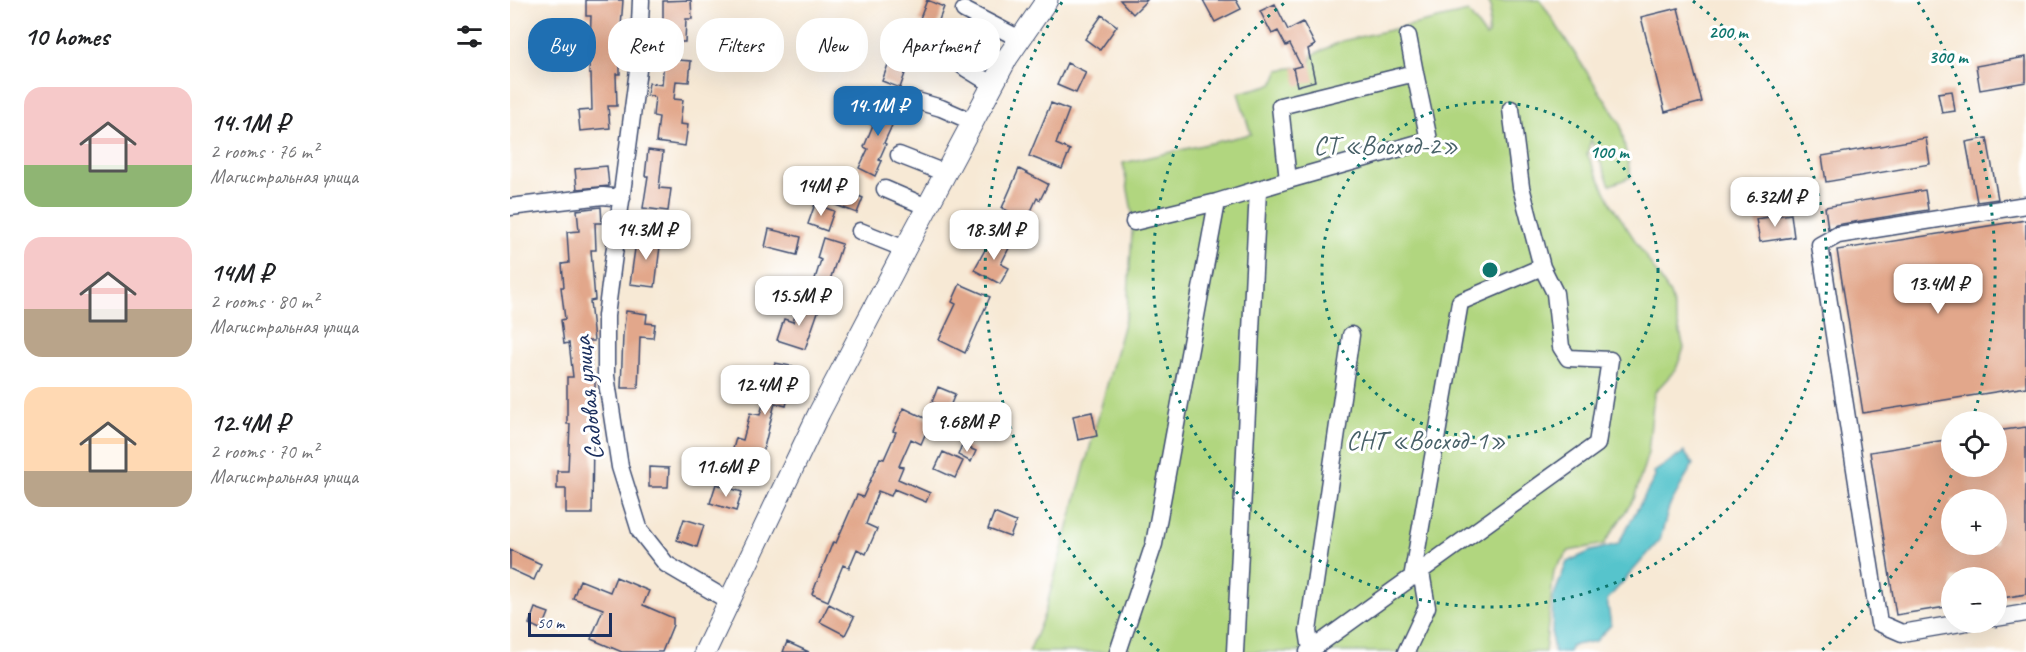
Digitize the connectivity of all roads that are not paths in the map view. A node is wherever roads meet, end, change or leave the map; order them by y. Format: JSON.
{"nodes":[{"id":1,"x":641,"y":0,"type":"edge"},
{"id":2,"x":1047,"y":0,"type":"edge"},
{"id":3,"x":964,"y":10,"type":"dead end"},
{"id":4,"x":1408,"y":36,"type":"dead end"},
{"id":5,"x":1020,"y":39,"type":"junction"},
{"id":6,"x":972,"y":72,"type":"edge"},
{"id":7,"x":1415,"y":73,"type":"junction"},
{"id":8,"x":993,"y":85,"type":"junction"},
{"id":9,"x":917,"y":101,"type":"dead end"},
{"id":10,"x":1511,"y":109,"type":"dead end"},
{"id":11,"x":973,"y":122,"type":"junction"},
{"id":12,"x":899,"y":155,"type":"dead end"},
{"id":13,"x":945,"y":173,"type":"junction"},
{"id":14,"x":1288,"y":180,"type":"junction"},
{"id":15,"x":885,"y":189,"type":"dead end"},
{"id":16,"x":1258,"y":190,"type":"junction"},
{"id":17,"x":622,"y":198,"type":"junction"},
{"id":18,"x":1217,"y":202,"type":"junction"},
{"id":19,"x":2026,"y":205,"type":"edge"},
{"id":20,"x":510,"y":207,"type":"edge"},
{"id":21,"x":927,"y":207,"type":"junction"},
{"id":22,"x":1134,"y":222,"type":"dead end"},
{"id":23,"x":860,"y":231,"type":"dead end"},
{"id":24,"x":905,"y":249,"type":"junction"},
{"id":25,"x":1542,"y":267,"type":"junction"},
{"id":26,"x":1351,"y":335,"type":"dead end"},
{"id":27,"x":1416,"y":574,"type":"junction"},
{"id":28,"x":729,"y":602,"type":"junction"},
{"id":29,"x":2026,"y":613,"type":"edge"},
{"id":30,"x":2007,"y":616,"type":"edge"},
{"id":31,"x":1941,"y":626,"type":"edge"},
{"id":32,"x":1310,"y":651,"type":"edge"},
{"id":33,"x":705,"y":652,"type":"edge"},
{"id":34,"x":1118,"y":652,"type":"edge"},
{"id":35,"x":1235,"y":652,"type":"edge"},
{"id":36,"x":1406,"y":652,"type":"edge"}],
"edges":[{"from":1,"to":17,"type":"street","name":"Садовая улица"},
{"from":2,"to":5,"type":"main road"},
{"from":3,"to":5,"type":"street"},
{"from":4,"to":7,"type":"street"},
{"from":5,"to":8,"type":"main road"},
{"from":6,"to":8,"type":"street"},
{"from":7,"to":14,"type":"street"},
{"from":7,"to":14,"type":"street"},
{"from":8,"to":11,"type":"main road"},
{"from":9,"to":11,"type":"street"},
{"from":10,"to":25,"type":"street"},
{"from":11,"to":13,"type":"main road"},
{"from":12,"to":13,"type":"street"},
{"from":13,"to":21,"type":"main road"},
{"from":14,"to":16,"type":"street"},
{"from":15,"to":21,"type":"street"},
{"from":16,"to":18,"type":"street"},
{"from":16,"to":35,"type":"street"},
{"from":17,"to":20,"type":"street"},
{"from":17,"to":28,"type":"street","name":"Садовая улица"},
{"from":18,"to":22,"type":"street"},
{"from":18,"to":34,"type":"street"},
{"from":19,"to":31,"type":"street"},
{"from":21,"to":24,"type":"main road"},
{"from":23,"to":24,"type":"street"},
{"from":24,"to":28,"type":"main road"},
{"from":25,"to":27,"type":"street"},
{"from":25,"to":27,"type":"street"},
{"from":26,"to":32,"type":"street"},
{"from":27,"to":32,"type":"street"},
{"from":27,"to":36,"type":"street"},
{"from":28,"to":33,"type":"main road"},
{"from":29,"to":30,"type":"street"}]}
